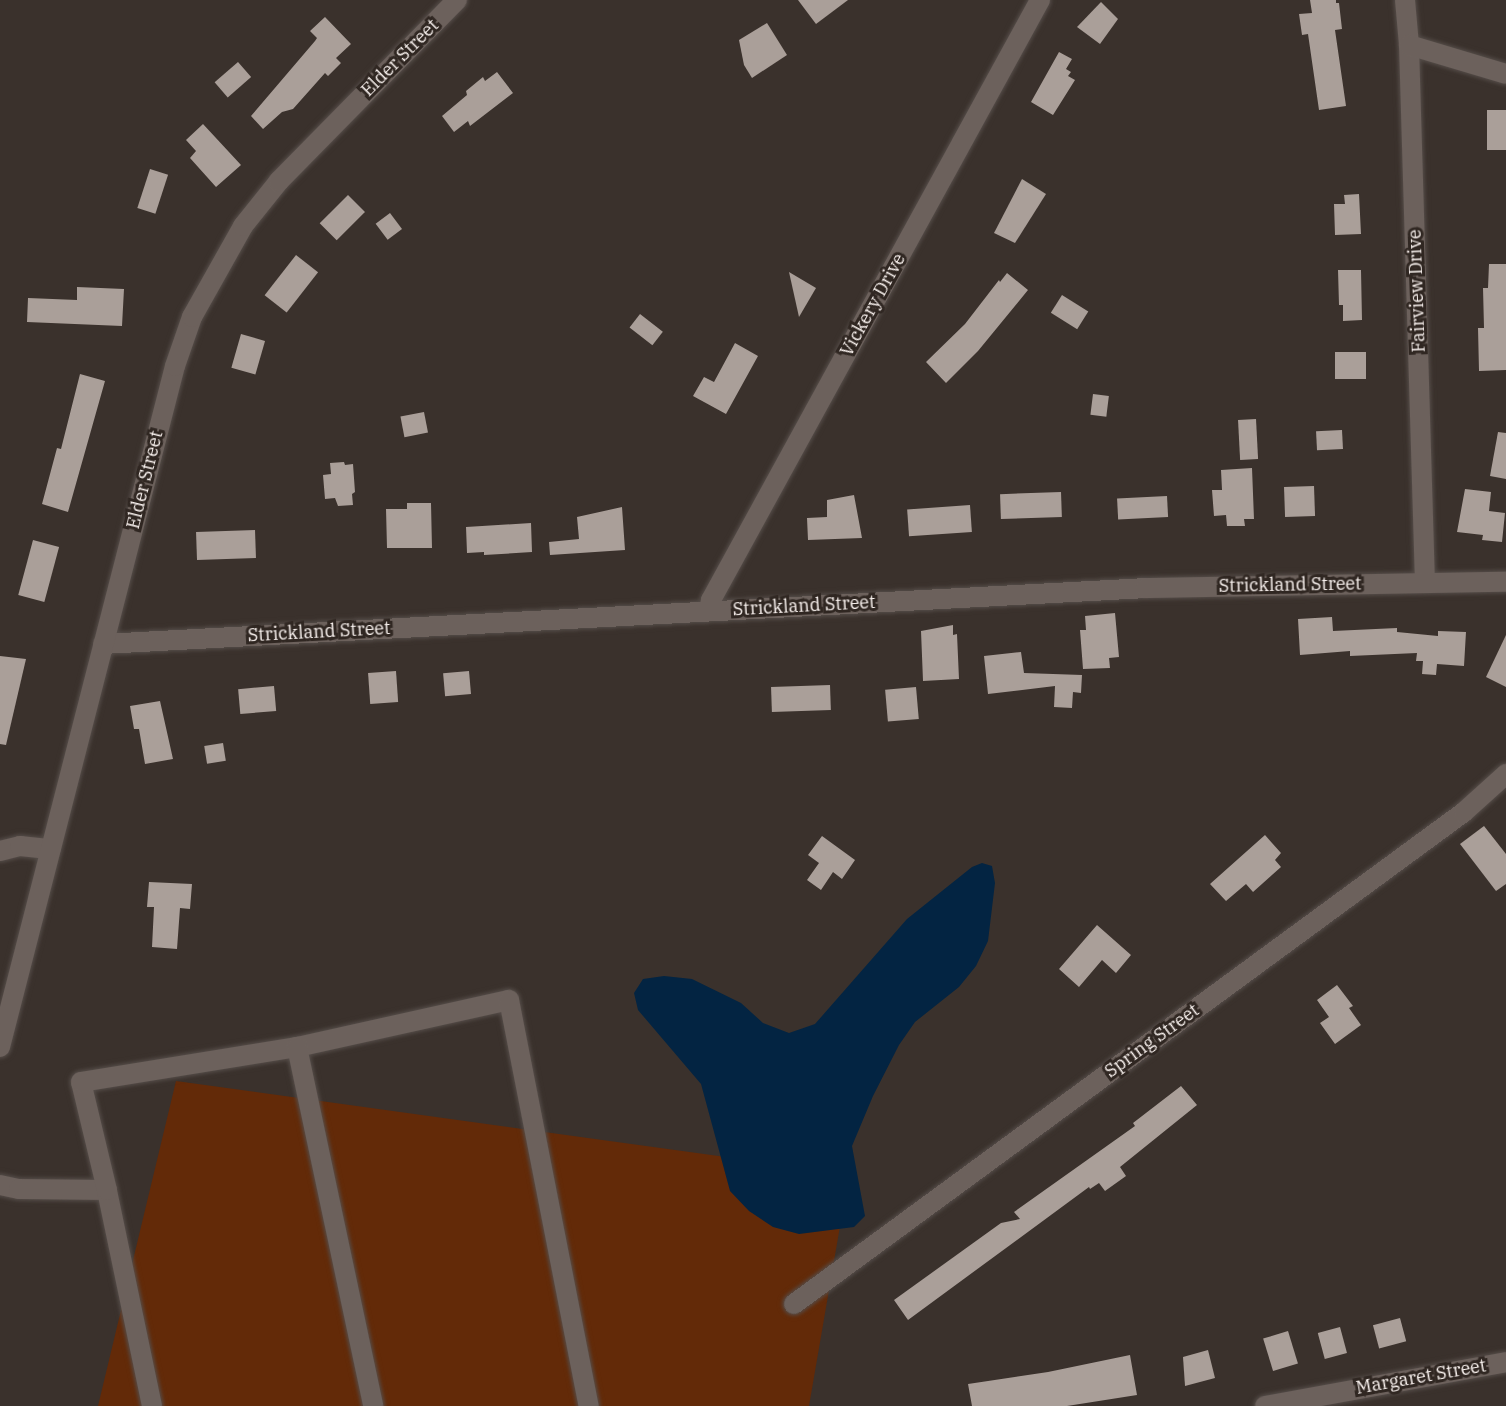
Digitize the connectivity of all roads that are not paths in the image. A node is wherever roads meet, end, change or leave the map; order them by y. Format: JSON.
{"nodes":[{"id":1,"x":457,"y":0,"type":"edge"},
{"id":2,"x":1040,"y":0,"type":"edge"},
{"id":3,"x":1405,"y":0,"type":"edge"},
{"id":4,"x":1409,"y":45,"type":"junction"},
{"id":5,"x":1506,"y":74,"type":"edge"},
{"id":6,"x":1506,"y":582,"type":"edge"},
{"id":7,"x":1425,"y":583,"type":"junction"},
{"id":8,"x":709,"y":611,"type":"junction"},
{"id":9,"x":103,"y":644,"type":"junction"},
{"id":10,"x":1506,"y":774,"type":"edge"},
{"id":11,"x":51,"y":849,"type":"junction"},
{"id":12,"x":0,"y":851,"type":"edge"},
{"id":13,"x":0,"y":1047,"type":"edge"},
{"id":14,"x":297,"y":1047,"type":"junction"},
{"id":15,"x":0,"y":1185,"type":"edge"},
{"id":16,"x":107,"y":1190,"type":"junction"},
{"id":17,"x":794,"y":1304,"type":"dead end"},
{"id":18,"x":1506,"y":1362,"type":"edge"},
{"id":19,"x":152,"y":1406,"type":"edge"},
{"id":20,"x":373,"y":1406,"type":"edge"},
{"id":21,"x":588,"y":1406,"type":"edge"},
{"id":22,"x":1265,"y":1406,"type":"edge"}],
"edges":[{"from":1,"to":9,"type":"street","name":"Elder Street"},
{"from":2,"to":8,"type":"street","name":"Vickery Drive"},
{"from":3,"to":4,"type":"street","name":"Fairview Drive"},
{"from":4,"to":5,"type":"street"},
{"from":4,"to":7,"type":"street","name":"Fairview Drive"},
{"from":6,"to":7,"type":"street","name":"Strickland Street"},
{"from":7,"to":8,"type":"street","name":"Strickland Street"},
{"from":8,"to":9,"type":"street","name":"Strickland Street"},
{"from":9,"to":11,"type":"street","name":"Elder Street"},
{"from":10,"to":17,"type":"street","name":"Spring Street"},
{"from":11,"to":12,"type":"street"},
{"from":11,"to":13,"type":"street","name":"Elder Street"},
{"from":14,"to":16,"type":"street"},
{"from":14,"to":20,"type":"street"},
{"from":14,"to":21,"type":"street"},
{"from":15,"to":16,"type":"street"},
{"from":16,"to":19,"type":"street"},
{"from":18,"to":22,"type":"street","name":"Margaret Street"}]}
